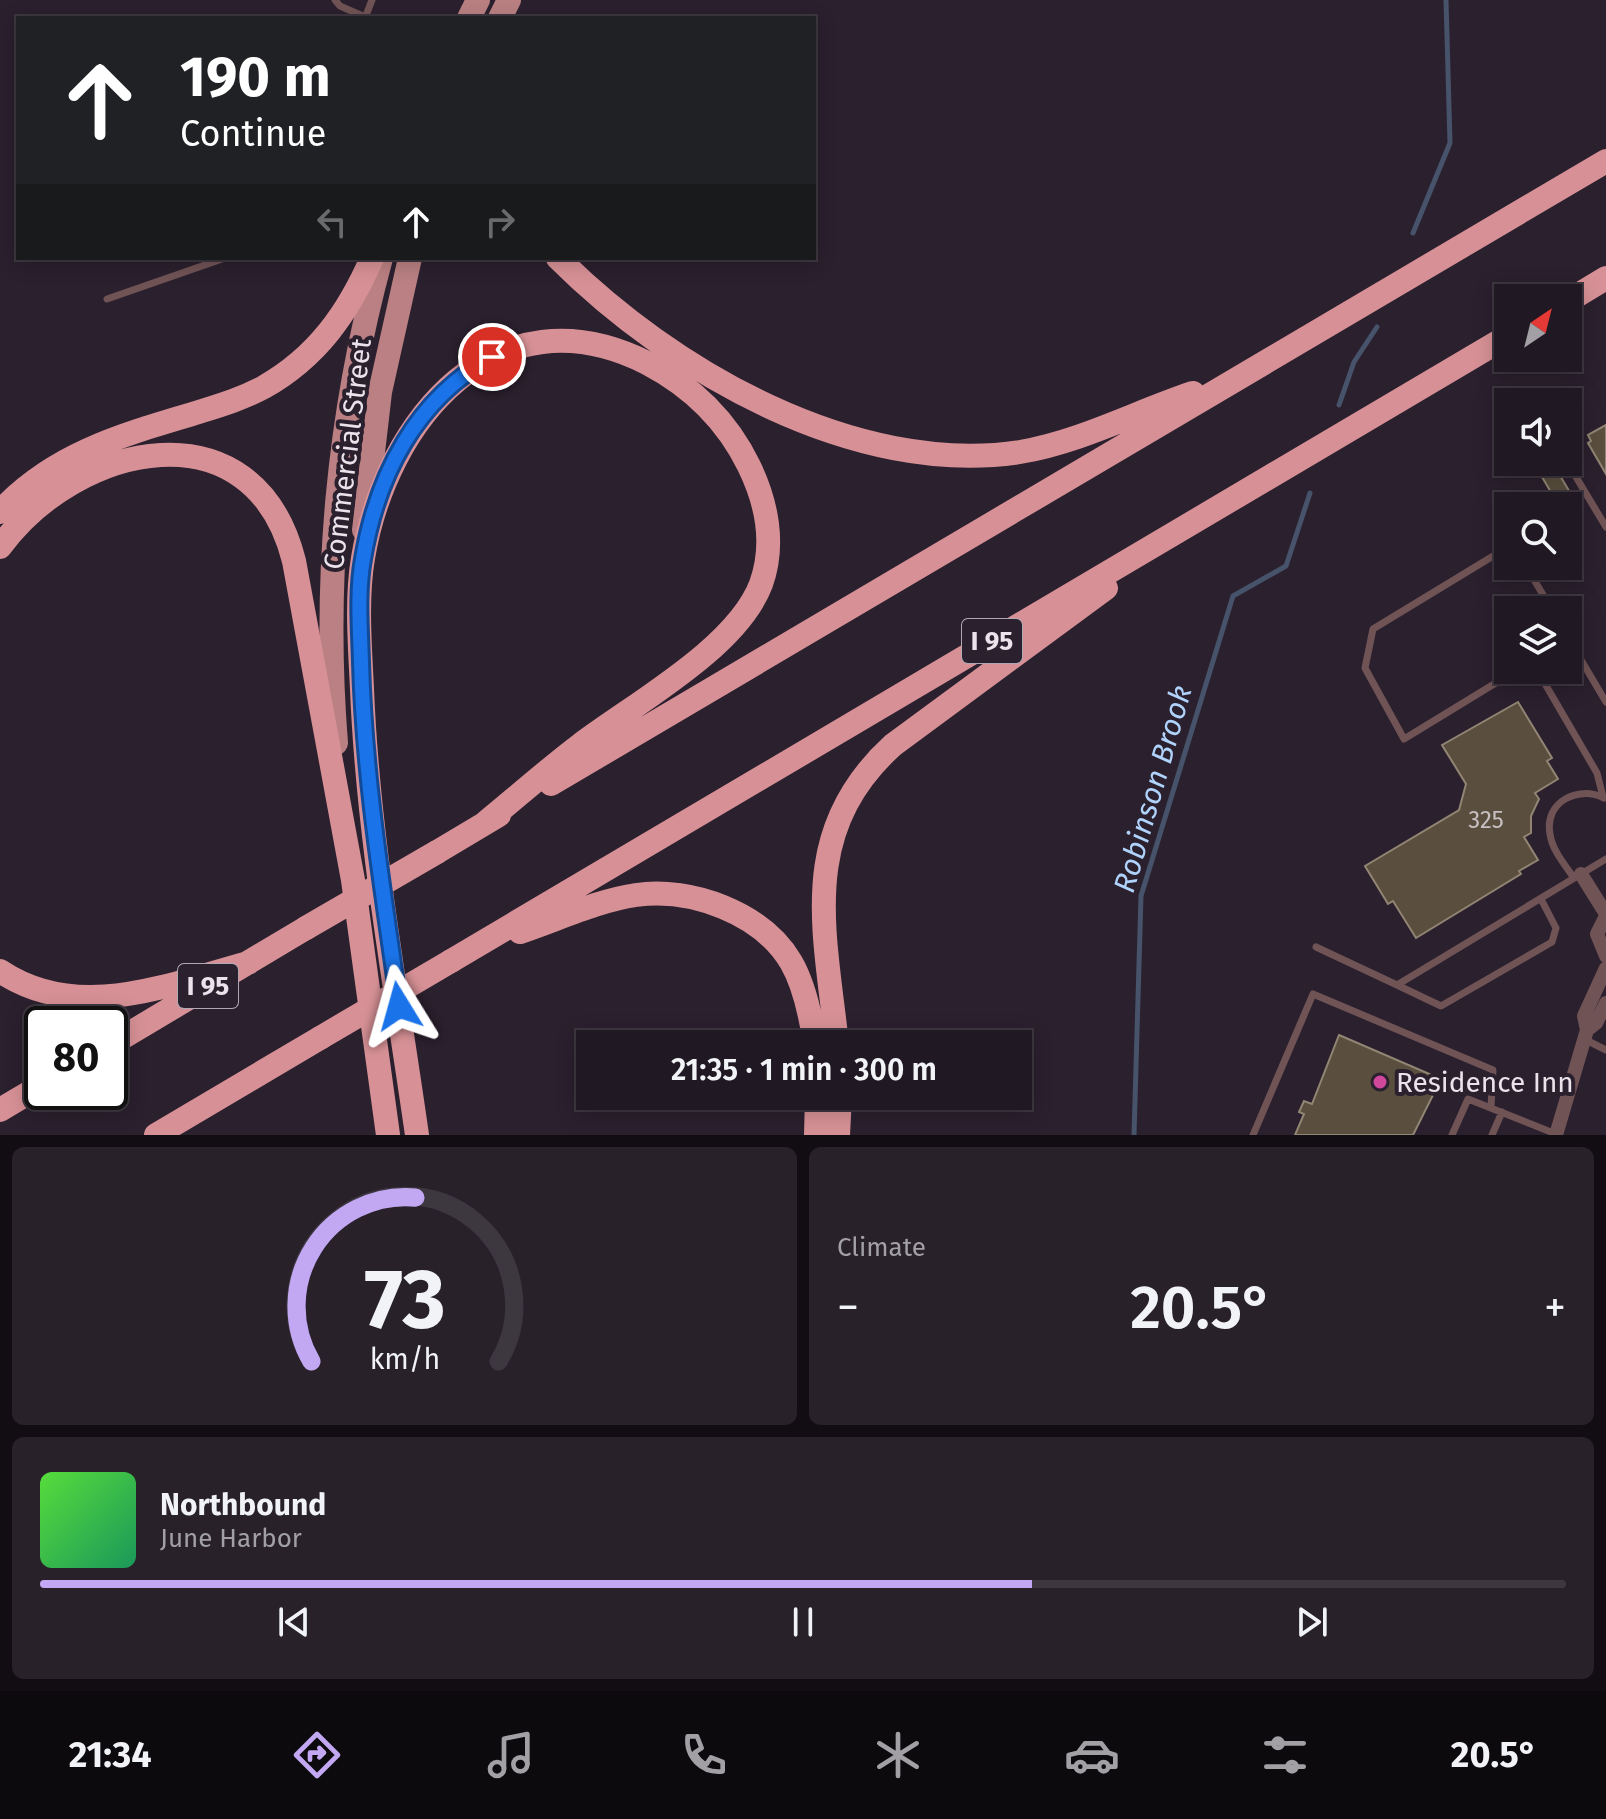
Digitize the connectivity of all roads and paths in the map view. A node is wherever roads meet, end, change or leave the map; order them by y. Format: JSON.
{"nodes":[{"id":1,"x":335,"y":0,"type":"edge"},
{"id":2,"x":361,"y":16,"type":"edge"},
{"id":3,"x":1606,"y":161,"type":"edge"},
{"id":4,"x":219,"y":260,"type":"edge"},
{"id":5,"x":371,"y":260,"type":"edge"},
{"id":6,"x":381,"y":260,"type":"edge"},
{"id":7,"x":410,"y":260,"type":"edge"},
{"id":8,"x":560,"y":260,"type":"edge"},
{"id":9,"x":1606,"y":278,"type":"edge"},
{"id":10,"x":1582,"y":293,"type":"edge"},
{"id":11,"x":107,"y":299,"type":"dead end"},
{"id":12,"x":1494,"y":344,"type":"edge"},
{"id":13,"x":1240,"y":377,"type":"junction"},
{"id":14,"x":1576,"y":476,"type":"edge"},
{"id":15,"x":0,"y":512,"type":"edge"},
{"id":16,"x":1606,"y":526,"type":"edge"},
{"id":17,"x":1172,"y":534,"type":"junction"},
{"id":18,"x":0,"y":547,"type":"edge"},
{"id":19,"x":1494,"y":556,"type":"edge"},
{"id":20,"x":362,"y":561,"type":"junction"},
{"id":21,"x":1582,"y":662,"type":"edge"},
{"id":22,"x":1494,"y":684,"type":"edge"},
{"id":23,"x":1545,"y":684,"type":"edge"},
{"id":24,"x":1606,"y":702,"type":"edge"},
{"id":25,"x":1605,"y":798,"type":"edge"},
{"id":26,"x":485,"y":823,"type":"junction"},
{"id":27,"x":1606,"y":859,"type":"edge"},
{"id":28,"x":1578,"y":876,"type":"junction"},
{"id":29,"x":353,"y":880,"type":"junction"},
{"id":30,"x":1541,"y":899,"type":"junction"},
{"id":31,"x":1606,"y":915,"type":"edge"},
{"id":32,"x":476,"y":946,"type":"junction"},
{"id":33,"x":1316,"y":947,"type":"dead end"},
{"id":34,"x":1606,"y":956,"type":"edge"},
{"id":35,"x":248,"y":963,"type":"junction"},
{"id":36,"x":1606,"y":968,"type":"edge"},
{"id":37,"x":0,"y":971,"type":"edge"},
{"id":38,"x":1397,"y":985,"type":"junction"},
{"id":39,"x":1606,"y":1003,"type":"edge"},
{"id":40,"x":812,"y":1030,"type":"edge"},
{"id":41,"x":835,"y":1030,"type":"edge"},
{"id":42,"x":128,"y":1034,"type":"edge"},
{"id":43,"x":1586,"y":1035,"type":"junction"},
{"id":44,"x":1606,"y":1050,"type":"edge"},
{"id":45,"x":268,"y":1069,"type":"junction"},
{"id":46,"x":407,"y":1069,"type":"junction"},
{"id":47,"x":24,"y":1096,"type":"edge"},
{"id":48,"x":1491,"y":1107,"type":"junction"},
{"id":49,"x":0,"y":1110,"type":"edge"},
{"id":50,"x":817,"y":1110,"type":"edge"},
{"id":51,"x":839,"y":1110,"type":"edge"},
{"id":52,"x":1502,"y":1112,"type":"junction"},
{"id":53,"x":1556,"y":1134,"type":"edge"},
{"id":54,"x":156,"y":1135,"type":"edge"},
{"id":55,"x":189,"y":1135,"type":"edge"},
{"id":56,"x":388,"y":1135,"type":"edge"},
{"id":57,"x":417,"y":1135,"type":"edge"},
{"id":58,"x":426,"y":1135,"type":"edge"},
{"id":59,"x":816,"y":1135,"type":"edge"},
{"id":60,"x":838,"y":1135,"type":"edge"},
{"id":61,"x":1253,"y":1135,"type":"edge"},
{"id":62,"x":1452,"y":1135,"type":"edge"},
{"id":63,"x":1492,"y":1135,"type":"edge"}],
"edges":[{"from":1,"to":2,"type":"lane"},
{"from":3,"to":13,"type":"highway","number":"I 95"},
{"from":4,"to":11,"type":"lane"},
{"from":5,"to":15,"type":"highway"},
{"from":6,"to":29,"type":"main road","name":"Commercial Street"},
{"from":7,"to":20,"type":"main road","name":"Commercial Street"},
{"from":8,"to":13,"type":"highway"},
{"from":9,"to":10,"type":"highway"},
{"from":12,"to":17,"type":"highway","number":"I 95"},
{"from":13,"to":26,"type":"highway","number":"I 95"},
{"from":14,"to":16,"type":"lane"},
{"from":17,"to":32,"type":"highway","number":"I 95"},
{"from":17,"to":41,"type":"highway"},
{"from":18,"to":29,"type":"highway"},
{"from":19,"to":22,"type":"lane"},
{"from":20,"to":26,"type":"highway"},
{"from":20,"to":46,"type":"highway","name":"Commercial Street"},
{"from":21,"to":24,"type":"lane"},
{"from":23,"to":25,"type":"lane"},
{"from":25,"to":28,"type":"lane"},
{"from":26,"to":35,"type":"highway","number":"I 95","bridge":true},
{"from":27,"to":28,"type":"lane"},
{"from":28,"to":30,"type":"lane"},
{"from":28,"to":31,"type":"street"},
{"from":29,"to":56,"type":"highway","name":"Commercial Street"},
{"from":30,"to":38,"type":"lane"},
{"from":30,"to":38,"type":"lane"},
{"from":31,"to":34,"type":"street"},
{"from":32,"to":40,"type":"highway"},
{"from":32,"to":45,"type":"highway","number":"I 95","bridge":true},
{"from":33,"to":38,"type":"lane"},
{"from":35,"to":37,"type":"highway"},
{"from":35,"to":42,"type":"highway","number":"I 95"},
{"from":36,"to":43,"type":"street"},
{"from":39,"to":43,"type":"street"},
{"from":43,"to":44,"type":"lane"},
{"from":43,"to":53,"type":"street"},
{"from":45,"to":54,"type":"highway","number":"I 95"},
{"from":45,"to":55,"type":"highway"},
{"from":46,"to":57,"type":"highway","name":"Commercial Street"},
{"from":46,"to":58,"type":"highway"},
{"from":47,"to":49,"type":"highway"},
{"from":48,"to":52,"type":"lane"},
{"from":48,"to":61,"type":"lane"},
{"from":48,"to":62,"type":"lane"},
{"from":50,"to":59,"type":"highway"},
{"from":51,"to":60,"type":"highway"},
{"from":52,"to":53,"type":"lane"},
{"from":52,"to":63,"type":"lane"}]}
